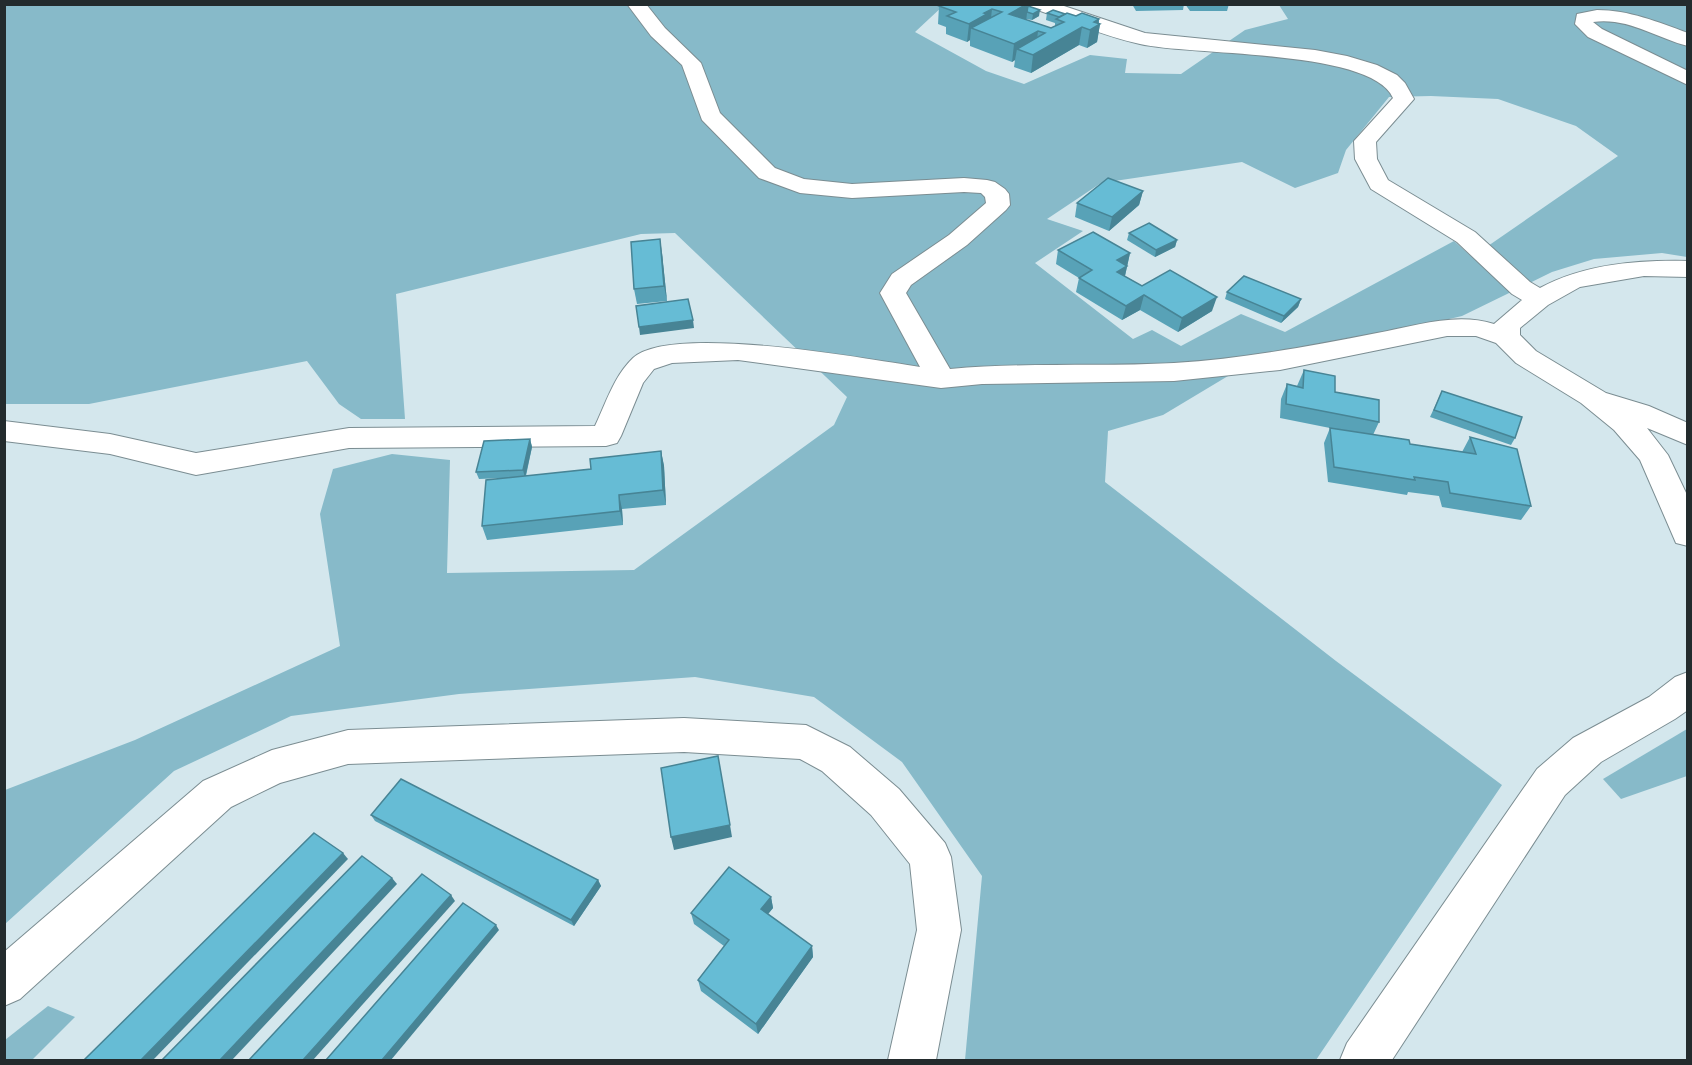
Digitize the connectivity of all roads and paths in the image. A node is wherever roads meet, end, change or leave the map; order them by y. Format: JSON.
{"nodes":[{"id":1,"x":636,"y":4,"type":"edge"},
{"id":2,"x":1038,"y":4,"type":"edge"},
{"id":3,"x":1688,"y":40,"type":"edge"},
{"id":4,"x":1688,"y":79,"type":"edge"},
{"id":5,"x":1688,"y":269,"type":"edge"},
{"id":6,"x":1539,"y":299,"type":"junction"},
{"id":7,"x":1506,"y":337,"type":"junction"},
{"id":8,"x":941,"y":379,"type":"junction"},
{"id":9,"x":1590,"y":396,"type":"junction"},
{"id":10,"x":4,"y":431,"type":"edge"},
{"id":11,"x":1688,"y":435,"type":"edge"},
{"id":12,"x":1688,"y":534,"type":"edge"},
{"id":13,"x":1688,"y":688,"type":"edge"},
{"id":14,"x":4,"y":983,"type":"edge"},
{"id":15,"x":912,"y":1060,"type":"edge"},
{"id":16,"x":1364,"y":1060,"type":"edge"}],
"edges":[{"from":1,"to":8,"type":"street"},
{"from":2,"to":6,"type":"street"},
{"from":3,"to":4,"type":"street"},
{"from":5,"to":6,"type":"street"},
{"from":6,"to":7,"type":"street"},
{"from":7,"to":8,"type":"street"},
{"from":7,"to":9,"type":"street"},
{"from":8,"to":10,"type":"street"},
{"from":9,"to":11,"type":"street"},
{"from":9,"to":12,"type":"street"},
{"from":13,"to":16,"type":"street"},
{"from":14,"to":15,"type":"street"}]}
